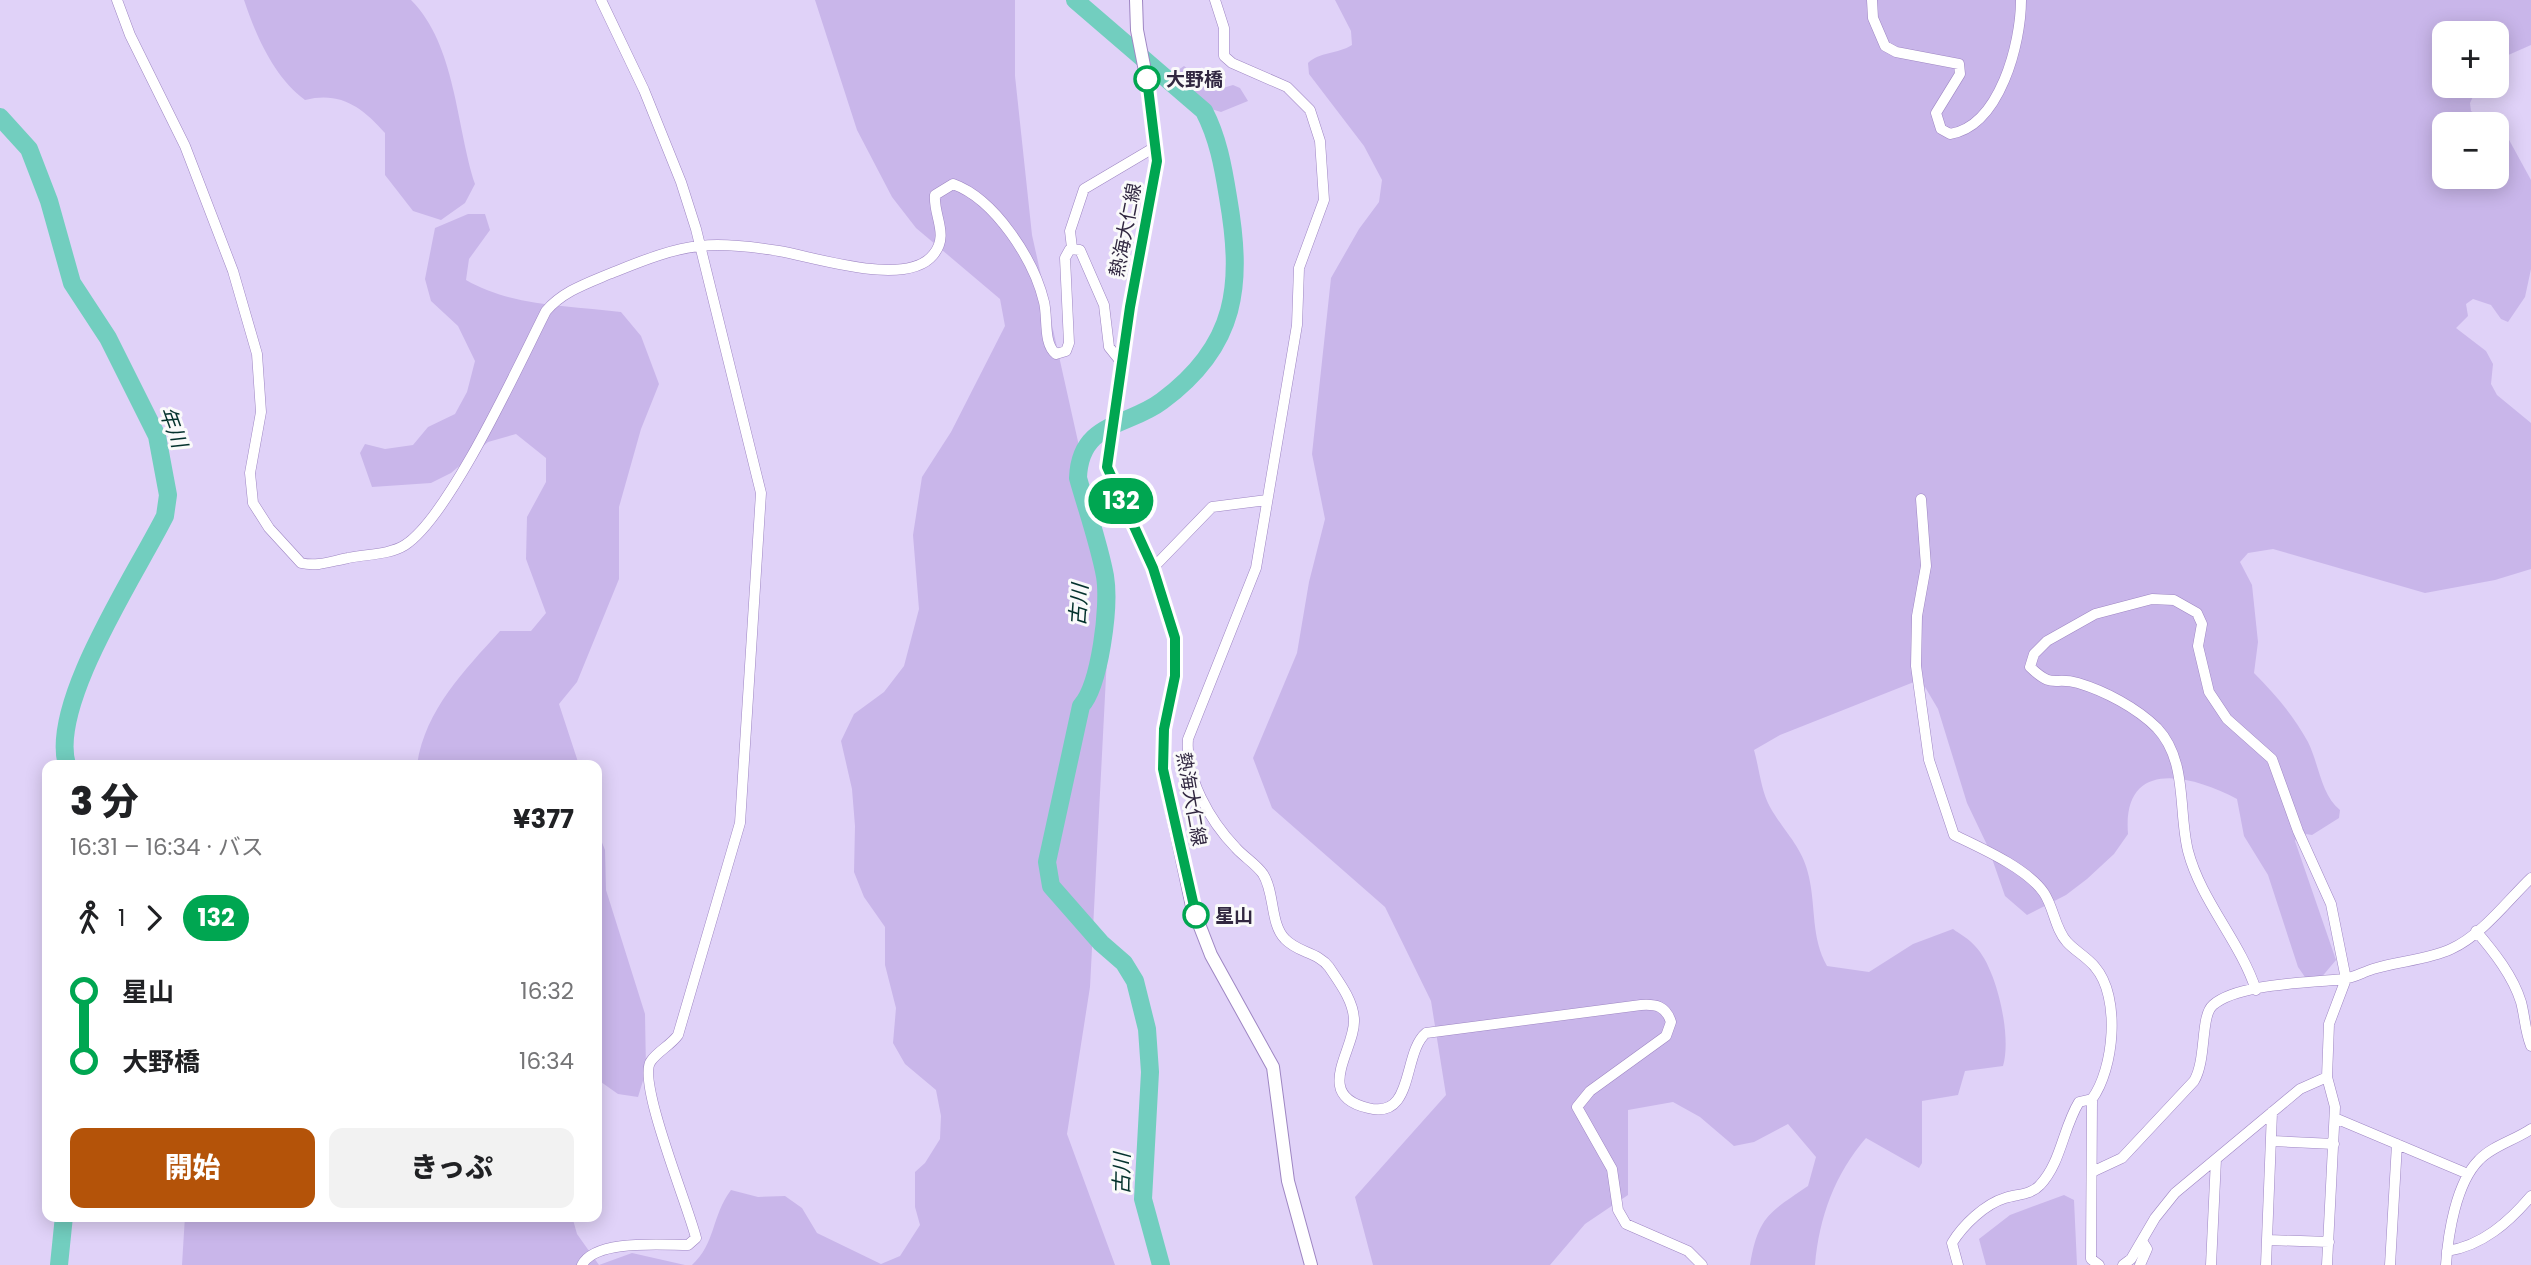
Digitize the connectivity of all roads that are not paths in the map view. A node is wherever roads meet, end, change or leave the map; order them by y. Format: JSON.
{"nodes":[{"id":1,"x":117,"y":0,"type":"edge"},
{"id":2,"x":601,"y":0,"type":"edge"},
{"id":3,"x":1136,"y":0,"type":"edge"},
{"id":4,"x":1215,"y":0,"type":"edge"},
{"id":5,"x":1872,"y":0,"type":"edge"},
{"id":6,"x":2021,"y":0,"type":"edge"},
{"id":7,"x":1155,"y":147,"type":"junction"},
{"id":8,"x":699,"y":246,"type":"junction"},
{"id":9,"x":1072,"y":248,"type":"junction"},
{"id":10,"x":1121,"y":362,"type":"junction"},
{"id":11,"x":1921,"y":499,"type":"dead end"},
{"id":12,"x":1267,"y":500,"type":"junction"},
{"id":13,"x":1153,"y":568,"type":"junction"},
{"id":14,"x":2531,"y":878,"type":"edge"},
{"id":15,"x":2476,"y":931,"type":"junction"},
{"id":16,"x":2346,"y":979,"type":"junction"},
{"id":17,"x":2256,"y":990,"type":"junction"},
{"id":18,"x":2531,"y":1045,"type":"edge"},
{"id":19,"x":2327,"y":1077,"type":"junction"},
{"id":20,"x":2092,"y":1099,"type":"junction"},
{"id":21,"x":2272,"y":1112,"type":"junction"},
{"id":22,"x":2335,"y":1118,"type":"junction"},
{"id":23,"x":2531,"y":1129,"type":"edge"},
{"id":24,"x":2273,"y":1141,"type":"junction"},
{"id":25,"x":2334,"y":1144,"type":"junction"},
{"id":26,"x":2397,"y":1144,"type":"junction"},
{"id":27,"x":2216,"y":1159,"type":"junction"},
{"id":28,"x":2092,"y":1172,"type":"junction"},
{"id":29,"x":2468,"y":1174,"type":"junction"},
{"id":30,"x":2531,"y":1196,"type":"edge"},
{"id":31,"x":2268,"y":1240,"type":"junction"},
{"id":32,"x":2142,"y":1241,"type":"junction"},
{"id":33,"x":2329,"y":1242,"type":"junction"},
{"id":34,"x":2447,"y":1251,"type":"junction"},
{"id":35,"x":582,"y":1265,"type":"edge"},
{"id":36,"x":1311,"y":1265,"type":"edge"},
{"id":37,"x":1702,"y":1265,"type":"edge"},
{"id":38,"x":1958,"y":1265,"type":"edge"},
{"id":39,"x":2099,"y":1265,"type":"edge"},
{"id":40,"x":2123,"y":1265,"type":"edge"},
{"id":41,"x":2140,"y":1265,"type":"edge"},
{"id":42,"x":2211,"y":1265,"type":"edge"},
{"id":43,"x":2266,"y":1265,"type":"edge"},
{"id":44,"x":2327,"y":1265,"type":"edge"},
{"id":45,"x":2390,"y":1265,"type":"edge"},
{"id":46,"x":2446,"y":1265,"type":"edge"}],
"edges":[{"from":1,"to":8,"type":"street"},
{"from":2,"to":8,"type":"street"},
{"from":3,"to":7,"type":"main road","name":"熱海大仁線"},
{"from":4,"to":12,"type":"street"},
{"from":5,"to":6,"type":"street"},
{"from":7,"to":9,"type":"street"},
{"from":7,"to":10,"type":"main road","name":"熱海大仁線"},
{"from":8,"to":9,"type":"street"},
{"from":8,"to":35,"type":"street"},
{"from":9,"to":10,"type":"street"},
{"from":10,"to":13,"type":"main road","name":"熱海大仁線"},
{"from":11,"to":20,"type":"street"},
{"from":12,"to":13,"type":"street"},
{"from":12,"to":37,"type":"street"},
{"from":13,"to":36,"type":"main road","name":"熱海大仁線"},
{"from":14,"to":15,"type":"street"},
{"from":15,"to":16,"type":"street"},
{"from":15,"to":18,"type":"street"},
{"from":16,"to":17,"type":"street"},
{"from":16,"to":17,"type":"street"},
{"from":16,"to":19,"type":"street"},
{"from":17,"to":28,"type":"street"},
{"from":19,"to":21,"type":"street"},
{"from":19,"to":22,"type":"street"},
{"from":20,"to":28,"type":"street"},
{"from":20,"to":38,"type":"street"},
{"from":21,"to":24,"type":"street"},
{"from":21,"to":27,"type":"street"},
{"from":22,"to":25,"type":"street"},
{"from":22,"to":26,"type":"street"},
{"from":23,"to":29,"type":"street"},
{"from":24,"to":25,"type":"street"},
{"from":24,"to":31,"type":"street"},
{"from":25,"to":33,"type":"street"},
{"from":26,"to":29,"type":"street"},
{"from":26,"to":45,"type":"street"},
{"from":27,"to":32,"type":"street"},
{"from":27,"to":42,"type":"street"},
{"from":28,"to":39,"type":"street"},
{"from":29,"to":34,"type":"street"},
{"from":30,"to":34,"type":"street"},
{"from":31,"to":33,"type":"street"},
{"from":31,"to":43,"type":"street"},
{"from":32,"to":40,"type":"street"},
{"from":32,"to":41,"type":"street"},
{"from":33,"to":44,"type":"street"},
{"from":34,"to":46,"type":"street"}]}
